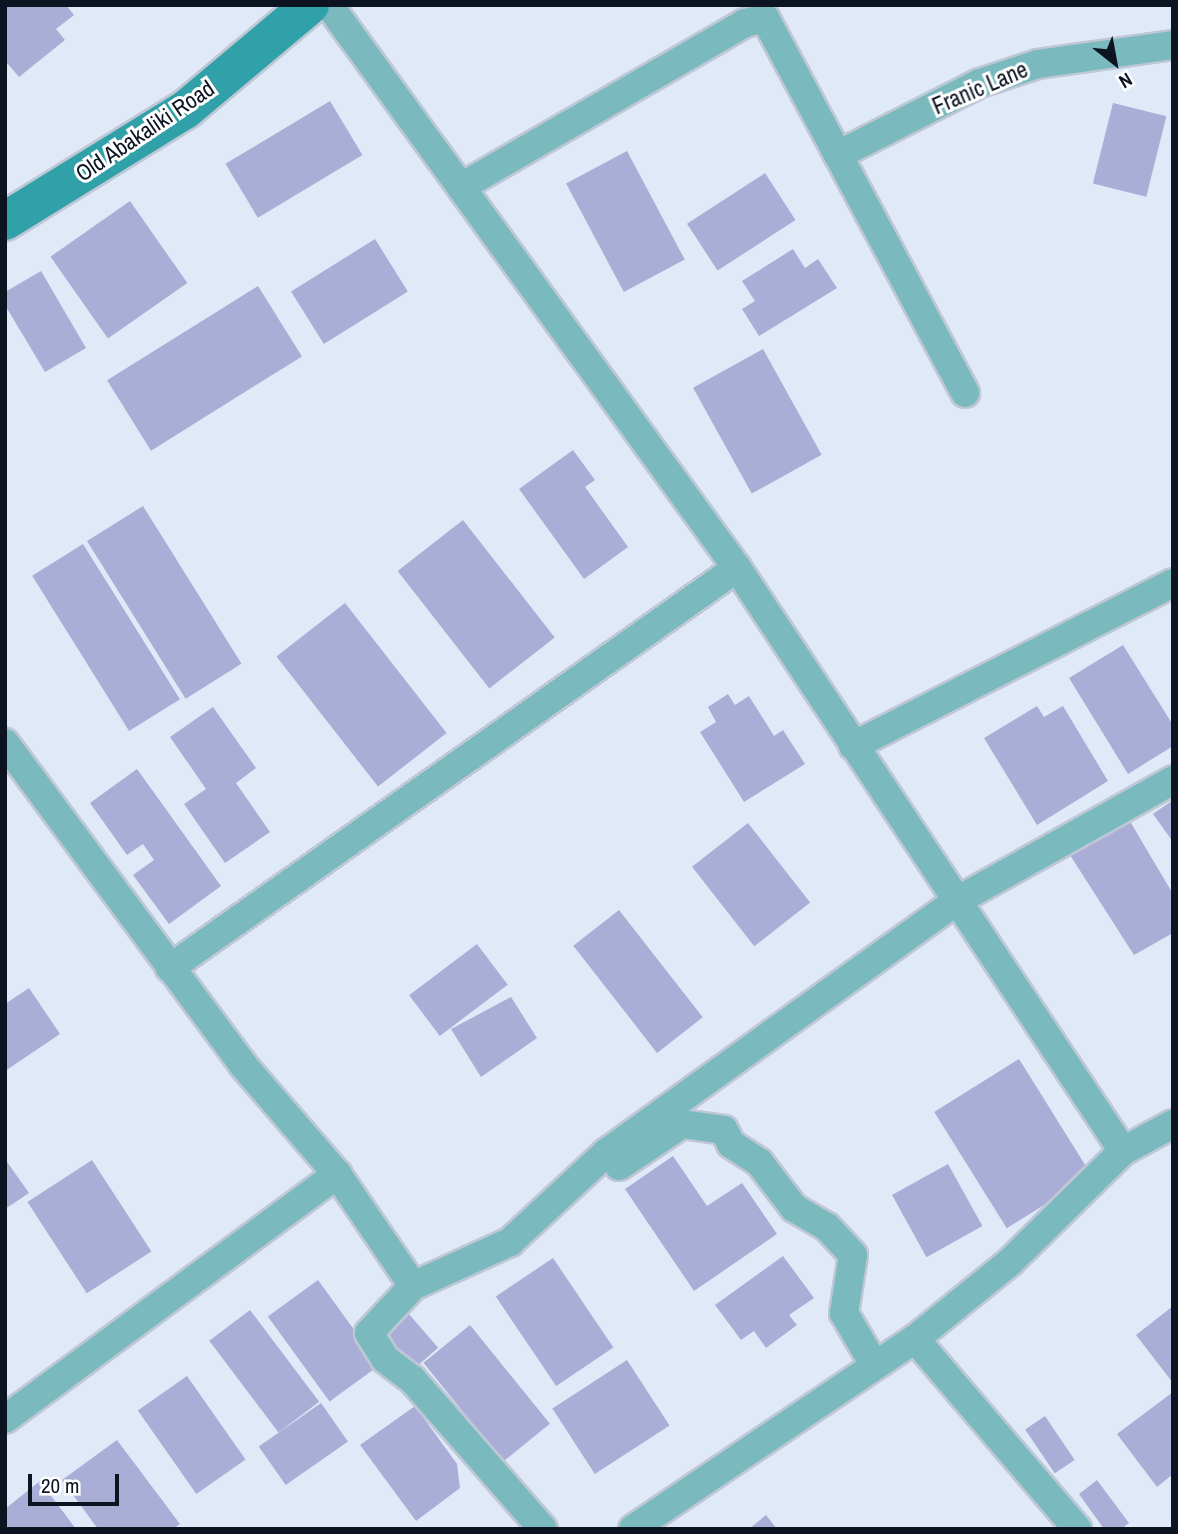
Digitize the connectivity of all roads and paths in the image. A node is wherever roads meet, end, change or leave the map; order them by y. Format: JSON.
{"nodes":[{"id":1,"x":310,"y":5,"type":"edge"},
{"id":2,"x":329,"y":5,"type":"edge"},
{"id":3,"x":1173,"y":45,"type":"edge"},
{"id":4,"x":838,"y":155,"type":"junction"},
{"id":5,"x":461,"y":187,"type":"junction"},
{"id":6,"x":5,"y":220,"type":"edge"},
{"id":7,"x":965,"y":393,"type":"dead end"},
{"id":8,"x":737,"y":568,"type":"junction"},
{"id":9,"x":1173,"y":583,"type":"edge"},
{"id":10,"x":5,"y":743,"type":"edge"},
{"id":11,"x":853,"y":746,"type":"junction"},
{"id":12,"x":1173,"y":780,"type":"edge"},
{"id":13,"x":955,"y":902,"type":"junction"},
{"id":14,"x":170,"y":968,"type":"junction"},
{"id":15,"x":1173,"y":1124,"type":"edge"},
{"id":16,"x":1123,"y":1151,"type":"junction"},
{"id":17,"x":596,"y":1163,"type":"junction"},
{"id":18,"x":337,"y":1174,"type":"junction"},
{"id":19,"x":412,"y":1286,"type":"junction"},
{"id":20,"x":915,"y":1339,"type":"junction"},
{"id":21,"x":875,"y":1366,"type":"junction"},
{"id":22,"x":5,"y":1419,"type":"edge"},
{"id":23,"x":543,"y":1529,"type":"edge"},
{"id":24,"x":634,"y":1529,"type":"edge"},
{"id":25,"x":1077,"y":1529,"type":"edge"}],
"edges":[{"from":1,"to":6,"type":"main road","name":"Old Abakaliki Road"},
{"from":2,"to":5,"type":"street"},
{"from":3,"to":4,"type":"street","name":"Franic Lane"},
{"from":4,"to":5,"type":"street"},
{"from":4,"to":7,"type":"street"},
{"from":5,"to":8,"type":"street"},
{"from":8,"to":11,"type":"street"},
{"from":8,"to":14,"type":"street"},
{"from":9,"to":11,"type":"street"},
{"from":10,"to":14,"type":"street"},
{"from":11,"to":13,"type":"street"},
{"from":12,"to":13,"type":"street"},
{"from":13,"to":16,"type":"street"},
{"from":13,"to":17,"type":"street"},
{"from":14,"to":18,"type":"street"},
{"from":15,"to":16,"type":"street"},
{"from":16,"to":20,"type":"street"},
{"from":17,"to":19,"type":"street"},
{"from":17,"to":21,"type":"street"},
{"from":18,"to":19,"type":"street"},
{"from":18,"to":22,"type":"street"},
{"from":19,"to":23,"type":"street"},
{"from":20,"to":21,"type":"street"},
{"from":20,"to":25,"type":"street"},
{"from":21,"to":24,"type":"street"}]}
